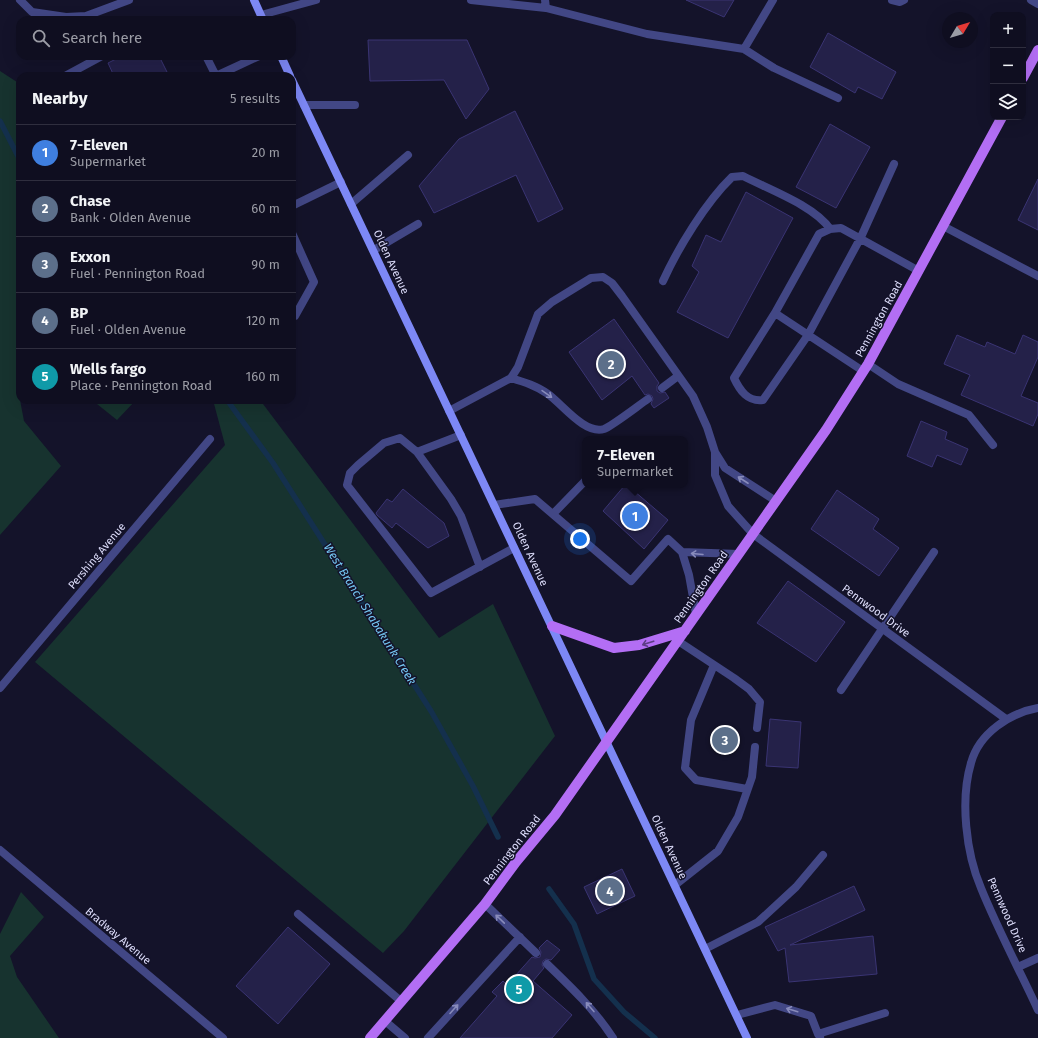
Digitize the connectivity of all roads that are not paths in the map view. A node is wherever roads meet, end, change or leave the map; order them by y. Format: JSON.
{"nodes":[{"id":1,"x":20,"y":0,"type":"edge"},
{"id":2,"x":129,"y":0,"type":"edge"},
{"id":3,"x":254,"y":0,"type":"edge"},
{"id":4,"x":316,"y":0,"type":"edge"},
{"id":5,"x":471,"y":0,"type":"edge"},
{"id":6,"x":773,"y":0,"type":"edge"},
{"id":7,"x":892,"y":0,"type":"edge"},
{"id":8,"x":904,"y":0,"type":"edge"},
{"id":9,"x":1031,"y":0,"type":"edge"},
{"id":10,"x":546,"y":4,"type":"edge"},
{"id":11,"x":1038,"y":4,"type":"edge"},
{"id":12,"x":59,"y":16,"type":"edge"},
{"id":13,"x":86,"y":16,"type":"edge"},
{"id":14,"x":261,"y":16,"type":"edge"},
{"id":15,"x":268,"y":16,"type":"edge"},
{"id":16,"x":744,"y":49,"type":"junction"},
{"id":17,"x":1038,"y":50,"type":"edge"},
{"id":18,"x":95,"y":60,"type":"edge"},
{"id":19,"x":208,"y":60,"type":"edge"},
{"id":20,"x":250,"y":60,"type":"edge"},
{"id":21,"x":282,"y":60,"type":"edge"},
{"id":22,"x":72,"y":72,"type":"edge"},
{"id":23,"x":214,"y":72,"type":"edge"},
{"id":24,"x":225,"y":72,"type":"edge"},
{"id":25,"x":288,"y":72,"type":"edge"},
{"id":26,"x":1026,"y":72,"type":"edge"},
{"id":27,"x":296,"y":88,"type":"edge"},
{"id":28,"x":838,"y":98,"type":"dead end"},
{"id":29,"x":304,"y":105,"type":"junction"},
{"id":30,"x":355,"y":105,"type":"dead end"},
{"id":31,"x":1000,"y":120,"type":"edge"},
{"id":32,"x":408,"y":155,"type":"dead end"},
{"id":33,"x":894,"y":164,"type":"dead end"},
{"id":34,"x":340,"y":182,"type":"junction"},
{"id":35,"x":296,"y":204,"type":"edge"},
{"id":36,"x":351,"y":204,"type":"junction"},
{"id":37,"x":418,"y":224,"type":"dead end"},
{"id":38,"x":943,"y":226,"type":"junction"},
{"id":39,"x":830,"y":229,"type":"junction"},
{"id":40,"x":860,"y":237,"type":"junction"},
{"id":41,"x":296,"y":242,"type":"edge"},
{"id":42,"x":374,"y":250,"type":"junction"},
{"id":43,"x":919,"y":271,"type":"junction"},
{"id":44,"x":1038,"y":276,"type":"edge"},
{"id":45,"x":663,"y":281,"type":"dead end"},
{"id":46,"x":775,"y":313,"type":"junction"},
{"id":47,"x":296,"y":314,"type":"edge"},
{"id":48,"x":808,"y":335,"type":"junction"},
{"id":49,"x":866,"y":368,"type":"junction"},
{"id":50,"x":678,"y":376,"type":"junction"},
{"id":51,"x":511,"y":378,"type":"junction"},
{"id":52,"x":662,"y":388,"type":"dead end"},
{"id":53,"x":648,"y":399,"type":"dead end"},
{"id":54,"x":449,"y":411,"type":"junction"},
{"id":55,"x":461,"y":435,"type":"junction"},
{"id":56,"x":210,"y":439,"type":"dead end"},
{"id":57,"x":993,"y":445,"type":"dead end"},
{"id":58,"x":417,"y":452,"type":"junction"},
{"id":59,"x":715,"y":452,"type":"junction"},
{"id":60,"x":582,"y":484,"type":"edge"},
{"id":61,"x":776,"y":501,"type":"junction"},
{"id":62,"x":494,"y":505,"type":"junction"},
{"id":63,"x":553,"y":514,"type":"junction"},
{"id":64,"x":753,"y":534,"type":"junction"},
{"id":65,"x":514,"y":548,"type":"junction"},
{"id":66,"x":682,"y":552,"type":"junction"},
{"id":67,"x":934,"y":552,"type":"dead end"},
{"id":68,"x":739,"y":554,"type":"junction"},
{"id":69,"x":480,"y":567,"type":"junction"},
{"id":70,"x":696,"y":614,"type":"junction"},
{"id":71,"x":552,"y":626,"type":"junction"},
{"id":72,"x":882,"y":629,"type":"junction"},
{"id":73,"x":685,"y":631,"type":"junction"},
{"id":74,"x":678,"y":641,"type":"junction"},
{"id":75,"x":714,"y":665,"type":"junction"},
{"id":76,"x":0,"y":688,"type":"edge"},
{"id":77,"x":841,"y":690,"type":"dead end"},
{"id":78,"x":1038,"y":708,"type":"edge"},
{"id":79,"x":1006,"y":719,"type":"junction"},
{"id":80,"x":757,"y":728,"type":"dead end"},
{"id":81,"x":607,"y":742,"type":"junction"},
{"id":82,"x":755,"y":747,"type":"dead end"},
{"id":83,"x":747,"y":789,"type":"junction"},
{"id":84,"x":0,"y":850,"type":"edge"},
{"id":85,"x":823,"y":855,"type":"dead end"},
{"id":86,"x":675,"y":885,"type":"junction"},
{"id":87,"x":485,"y":904,"type":"junction"},
{"id":88,"x":298,"y":914,"type":"dead end"},
{"id":89,"x":520,"y":937,"type":"junction"},
{"id":90,"x":705,"y":949,"type":"junction"},
{"id":91,"x":536,"y":953,"type":"dead end"},
{"id":92,"x":1038,"y":958,"type":"edge"},
{"id":93,"x":547,"y":964,"type":"dead end"},
{"id":94,"x":1018,"y":967,"type":"junction"},
{"id":95,"x":402,"y":1002,"type":"junction"},
{"id":96,"x":1038,"y":1010,"type":"edge"},
{"id":97,"x":885,"y":1013,"type":"dead end"},
{"id":98,"x":737,"y":1015,"type":"junction"},
{"id":99,"x":385,"y":1021,"type":"junction"},
{"id":100,"x":819,"y":1036,"type":"edge"},
{"id":101,"x":223,"y":1038,"type":"edge"},
{"id":102,"x":370,"y":1038,"type":"edge"},
{"id":103,"x":405,"y":1038,"type":"edge"},
{"id":104,"x":428,"y":1038,"type":"edge"},
{"id":105,"x":613,"y":1038,"type":"edge"},
{"id":106,"x":747,"y":1038,"type":"edge"}],
"edges":[{"from":1,"to":12,"type":"street"},
{"from":2,"to":13,"type":"street"},
{"from":3,"to":14,"type":"main road"},
{"from":4,"to":15,"type":"street"},
{"from":5,"to":10,"type":"street"},
{"from":6,"to":16,"type":"street"},
{"from":7,"to":8,"type":"street"},
{"from":9,"to":11,"type":"street"},
{"from":10,"to":16,"type":"street"},
{"from":16,"to":28,"type":"street"},
{"from":17,"to":26,"type":"main road"},
{"from":18,"to":22,"type":"street"},
{"from":19,"to":23,"type":"street"},
{"from":20,"to":24,"type":"street"},
{"from":21,"to":25,"type":"main road"},
{"from":27,"to":29,"type":"main road","name":"Olden Avenue"},
{"from":29,"to":30,"type":"street"},
{"from":29,"to":34,"type":"main road","name":"Olden Avenue"},
{"from":31,"to":38,"type":"main road","name":"Pennington Road"},
{"from":32,"to":36,"type":"street"},
{"from":33,"to":40,"type":"street"},
{"from":34,"to":35,"type":"street"},
{"from":34,"to":36,"type":"main road","name":"Olden Avenue"},
{"from":36,"to":42,"type":"main road","name":"Olden Avenue"},
{"from":37,"to":42,"type":"street"},
{"from":38,"to":43,"type":"main road","name":"Pennington Road"},
{"from":38,"to":44,"type":"street"},
{"from":39,"to":40,"type":"street"},
{"from":39,"to":45,"type":"street"},
{"from":39,"to":46,"type":"street"},
{"from":40,"to":43,"type":"street"},
{"from":40,"to":48,"type":"street"},
{"from":41,"to":47,"type":"street"},
{"from":42,"to":54,"type":"main road","name":"Olden Avenue"},
{"from":43,"to":49,"type":"main road","name":"Pennington Road"},
{"from":46,"to":48,"type":"street"},
{"from":46,"to":48,"type":"street"},
{"from":48,"to":49,"type":"street"},
{"from":49,"to":57,"type":"street"},
{"from":49,"to":61,"type":"main road","name":"Pennington Road"},
{"from":50,"to":51,"type":"street"},
{"from":50,"to":52,"type":"street"},
{"from":50,"to":59,"type":"street"},
{"from":51,"to":53,"type":"street","one_way":true},
{"from":51,"to":54,"type":"street"},
{"from":54,"to":55,"type":"main road","name":"Olden Avenue"},
{"from":55,"to":58,"type":"street"},
{"from":55,"to":62,"type":"main road","name":"Olden Avenue"},
{"from":56,"to":76,"type":"street","name":"Pershing Avenue"},
{"from":58,"to":69,"type":"street"},
{"from":58,"to":69,"type":"street"},
{"from":61,"to":59,"type":"street","one_way":true},
{"from":59,"to":64,"type":"street","name":"Pennwood Drive"},
{"from":60,"to":63,"type":"street"},
{"from":61,"to":64,"type":"main road","name":"Pennington Road"},
{"from":62,"to":63,"type":"street"},
{"from":62,"to":65,"type":"main road","name":"Olden Avenue"},
{"from":63,"to":66,"type":"street"},
{"from":64,"to":68,"type":"main road","name":"Pennington Road"},
{"from":64,"to":72,"type":"street","name":"Pennwood Drive"},
{"from":65,"to":69,"type":"street"},
{"from":65,"to":71,"type":"main road","name":"Olden Avenue"},
{"from":68,"to":66,"type":"street","one_way":true},
{"from":66,"to":70,"type":"street"},
{"from":67,"to":72,"type":"street"},
{"from":68,"to":70,"type":"main road","name":"Pennington Road"},
{"from":70,"to":73,"type":"main road","name":"Pennington Road"},
{"from":73,"to":71,"type":"main road","one_way":true},
{"from":71,"to":81,"type":"main road","name":"Olden Avenue"},
{"from":72,"to":77,"type":"street"},
{"from":72,"to":79,"type":"street","name":"Pennwood Drive"},
{"from":73,"to":74,"type":"main road","name":"Pennington Road"},
{"from":74,"to":75,"type":"street"},
{"from":74,"to":81,"type":"main road","name":"Pennington Road"},
{"from":75,"to":80,"type":"street"},
{"from":75,"to":83,"type":"street"},
{"from":78,"to":79,"type":"street","name":"Pennwood Drive"},
{"from":79,"to":94,"type":"street","name":"Pennwood Drive"},
{"from":81,"to":86,"type":"main road","name":"Olden Avenue"},
{"from":81,"to":87,"type":"main road","name":"Pennington Road"},
{"from":82,"to":83,"type":"street"},
{"from":83,"to":86,"type":"street"},
{"from":84,"to":101,"type":"street","name":"Bradway Avenue"},
{"from":85,"to":90,"type":"street"},
{"from":86,"to":90,"type":"main road","name":"Olden Avenue"},
{"from":89,"to":87,"type":"street","one_way":true},
{"from":87,"to":95,"type":"main road","name":"Pennington Road"},
{"from":88,"to":95,"type":"street"},
{"from":89,"to":91,"type":"street"},
{"from":104,"to":89,"type":"street","one_way":true},
{"from":90,"to":98,"type":"main road","name":"Olden Avenue"},
{"from":92,"to":94,"type":"street"},
{"from":105,"to":93,"type":"street","one_way":true},
{"from":94,"to":96,"type":"street","name":"Pennwood Drive"},
{"from":95,"to":99,"type":"main road","name":"Pennington Road"},
{"from":97,"to":100,"type":"street"},
{"from":100,"to":98,"type":"street","one_way":true},
{"from":98,"to":106,"type":"main road","name":"Olden Avenue"},
{"from":99,"to":102,"type":"main road","name":"Pennington Road"},
{"from":99,"to":103,"type":"street"}]}
